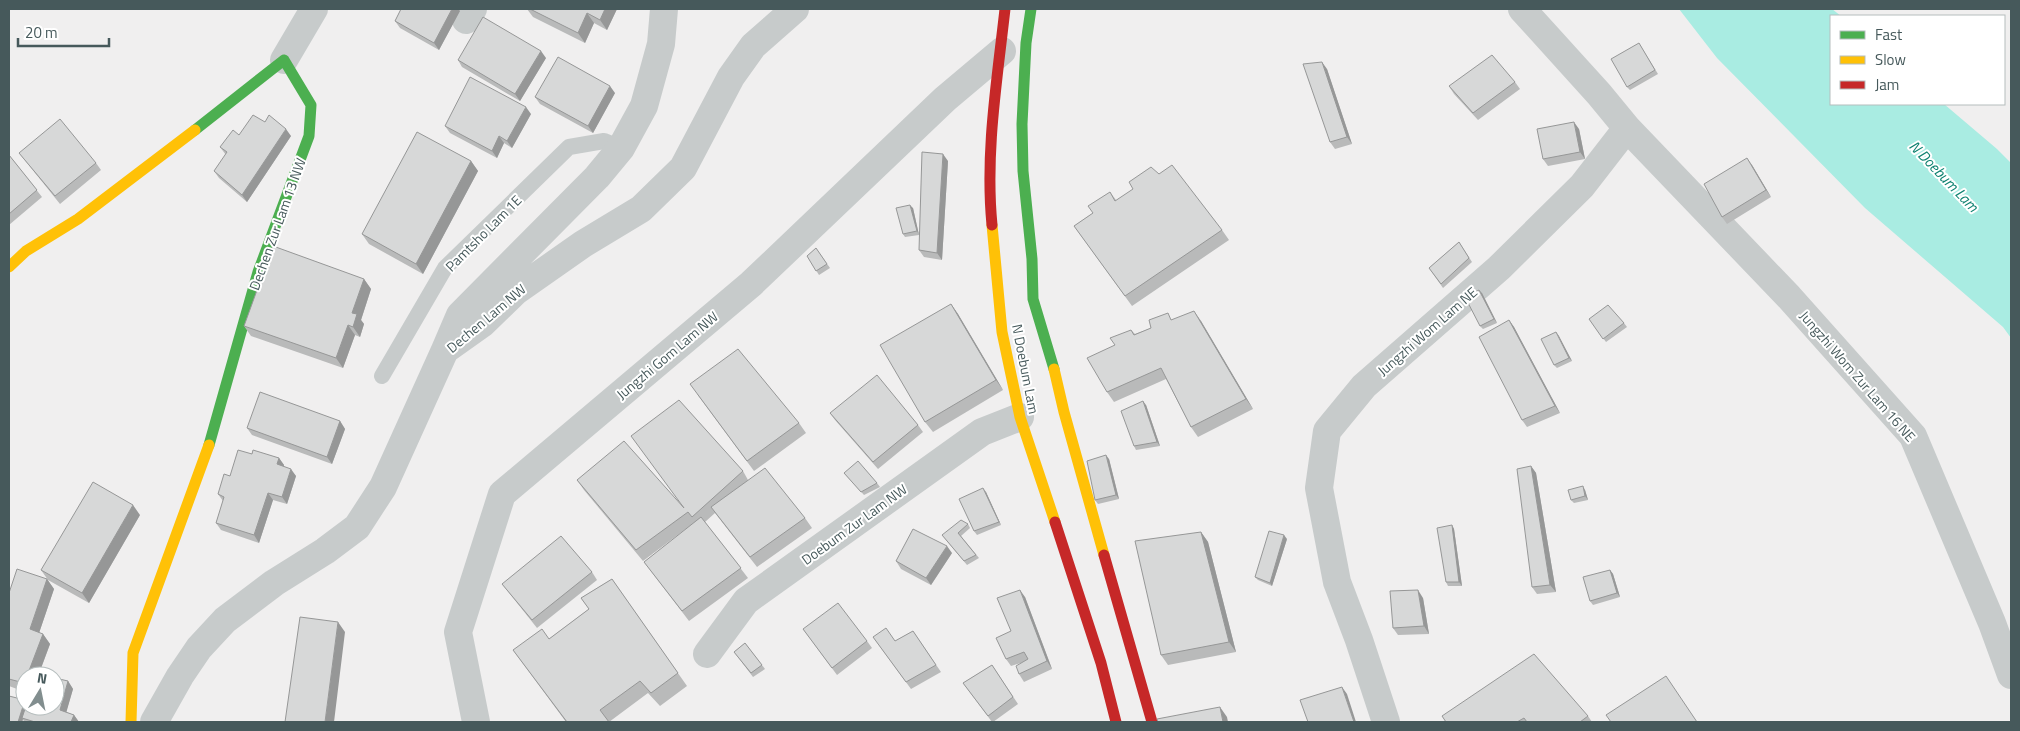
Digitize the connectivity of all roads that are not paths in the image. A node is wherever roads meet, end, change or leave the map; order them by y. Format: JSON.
{"nodes":[{"id":1,"x":314,"y":9,"type":"edge"},
{"id":2,"x":664,"y":9,"type":"edge"},
{"id":3,"x":795,"y":9,"type":"edge"},
{"id":4,"x":1005,"y":9,"type":"edge"},
{"id":5,"x":1031,"y":9,"type":"edge"},
{"id":6,"x":1522,"y":9,"type":"edge"},
{"id":7,"x":1002,"y":51,"type":"junction"},
{"id":8,"x":284,"y":60,"type":"junction"},
{"id":9,"x":1627,"y":128,"type":"junction"},
{"id":10,"x":622,"y":148,"type":"junction"},
{"id":11,"x":9,"y":267,"type":"edge"},
{"id":12,"x":445,"y":350,"type":"junction"},
{"id":13,"x":382,"y":376,"type":"dead end"},
{"id":14,"x":1020,"y":417,"type":"junction"},
{"id":15,"x":707,"y":654,"type":"dead end"},
{"id":16,"x":2011,"y":675,"type":"edge"},
{"id":17,"x":131,"y":722,"type":"edge"},
{"id":18,"x":154,"y":722,"type":"edge"},
{"id":19,"x":476,"y":722,"type":"edge"},
{"id":20,"x":1116,"y":722,"type":"edge"},
{"id":21,"x":1152,"y":722,"type":"edge"},
{"id":22,"x":1386,"y":722,"type":"edge"}],
"edges":[{"from":1,"to":8,"type":"street"},
{"from":2,"to":10,"type":"street"},
{"from":3,"to":12,"type":"street","name":"Dechen Lam NW"},
{"from":4,"to":7,"type":"main road","name":"N Doebum Lam"},
{"from":5,"to":21,"type":"main road","name":"N Doebum Lam"},
{"from":6,"to":9,"type":"street"},
{"from":7,"to":14,"type":"main road","name":"N Doebum Lam"},
{"from":7,"to":19,"type":"street","name":"Jungzhi Gom Lam NW"},
{"from":8,"to":11,"type":"main road"},
{"from":8,"to":17,"type":"main road","name":"Dechen Zur Lam 13 NW"},
{"from":9,"to":16,"type":"street","name":"Jungzhi Wom Zur Lam 16 NE"},
{"from":9,"to":22,"type":"street","name":"Jungzhi Wom Lam NE"},
{"from":10,"to":12,"type":"street"},
{"from":10,"to":13,"type":"lane","name":"Pamtsho Lam 1E"},
{"from":12,"to":18,"type":"street","name":"Dechen Lam NW"},
{"from":14,"to":15,"type":"street","name":"Doebum Zur Lam NW"},
{"from":14,"to":20,"type":"main road","name":"N Doebum Lam"}]}
